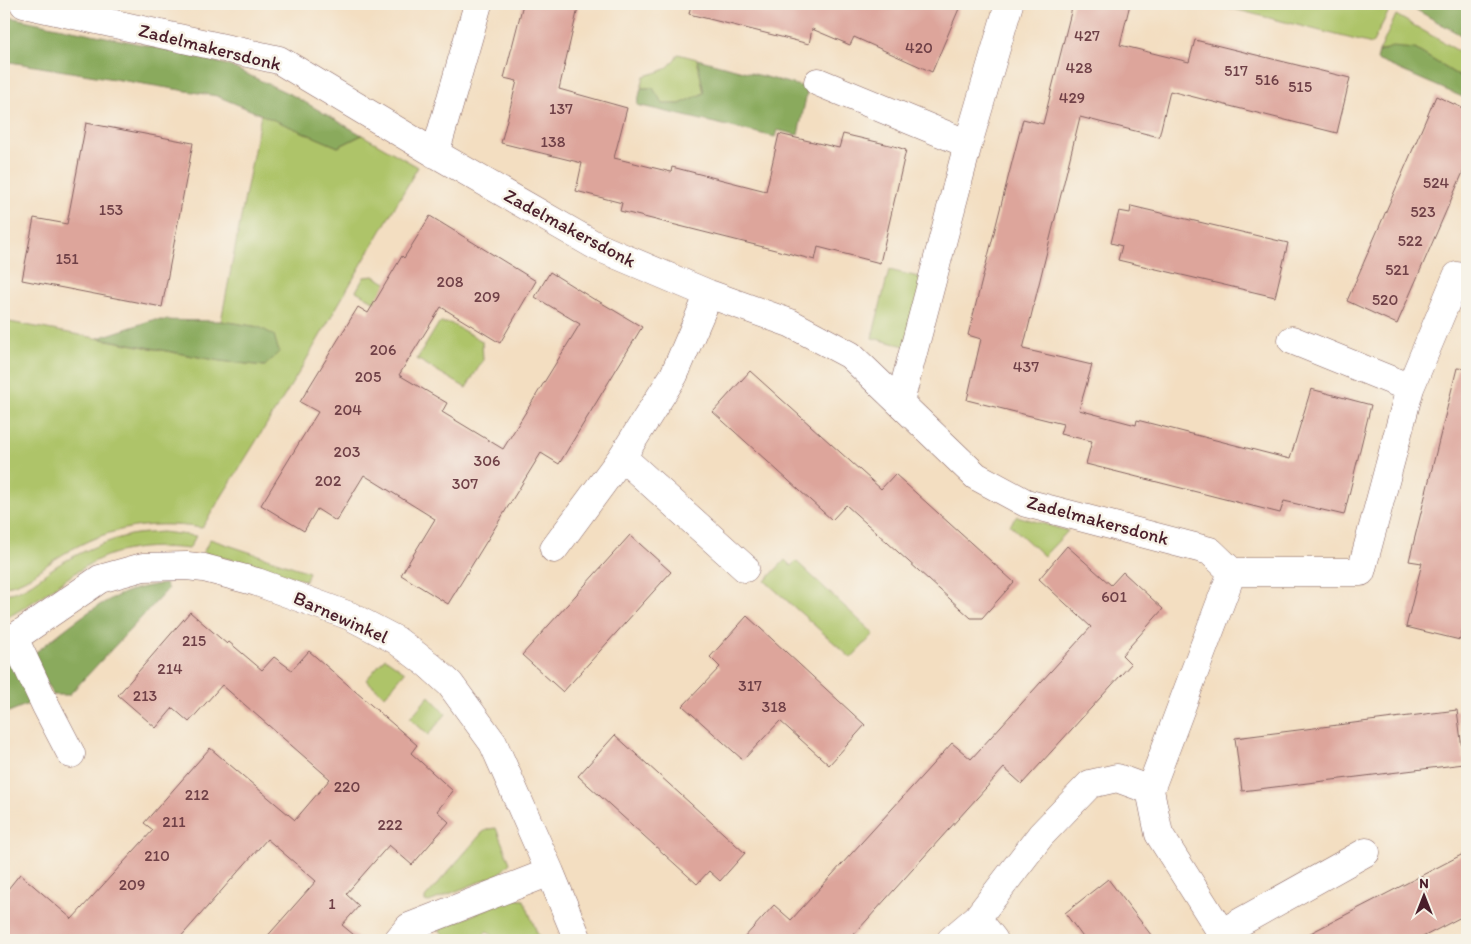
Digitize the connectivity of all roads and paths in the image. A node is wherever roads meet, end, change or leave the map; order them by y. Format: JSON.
{"nodes":[{"id":1,"x":24,"y":4,"type":"edge"},
{"id":2,"x":478,"y":4,"type":"edge"},
{"id":3,"x":1009,"y":4,"type":"edge"},
{"id":4,"x":818,"y":82,"type":"dead end"},
{"id":5,"x":968,"y":144,"type":"junction"},
{"id":6,"x":435,"y":154,"type":"junction"},
{"id":7,"x":1467,"y":279,"type":"edge"},
{"id":8,"x":709,"y":294,"type":"junction"},
{"id":9,"x":1292,"y":340,"type":"dead end"},
{"id":10,"x":1410,"y":388,"type":"junction"},
{"id":11,"x":900,"y":402,"type":"junction"},
{"id":12,"x":622,"y":457,"type":"junction"},
{"id":13,"x":554,"y":549,"type":"dead end"},
{"id":14,"x":745,"y":568,"type":"dead end"},
{"id":15,"x":1232,"y":572,"type":"junction"},
{"id":16,"x":9,"y":640,"type":"edge"},
{"id":17,"x":70,"y":754,"type":"dead end"},
{"id":18,"x":1150,"y":790,"type":"junction"},
{"id":19,"x":1366,"y":852,"type":"dead end"},
{"id":20,"x":550,"y":872,"type":"junction"},
{"id":21,"x":977,"y":918,"type":"junction"},
{"id":22,"x":411,"y":936,"type":"edge"},
{"id":23,"x":1224,"y":936,"type":"edge"},
{"id":24,"x":578,"y":940,"type":"edge"},
{"id":25,"x":951,"y":940,"type":"edge"},
{"id":26,"x":994,"y":940,"type":"edge"}],
"edges":[{"from":1,"to":6,"type":"street","name":"Zadelmakersdonk"},
{"from":2,"to":6,"type":"street"},
{"from":3,"to":5,"type":"street"},
{"from":4,"to":5,"type":"street"},
{"from":5,"to":11,"type":"street"},
{"from":6,"to":8,"type":"street","name":"Zadelmakersdonk"},
{"from":7,"to":10,"type":"street"},
{"from":8,"to":11,"type":"street","name":"Zadelmakersdonk"},
{"from":8,"to":12,"type":"street"},
{"from":9,"to":10,"type":"street"},
{"from":10,"to":15,"type":"street"},
{"from":11,"to":15,"type":"street","name":"Zadelmakersdonk"},
{"from":12,"to":13,"type":"street"},
{"from":12,"to":14,"type":"street"},
{"from":15,"to":18,"type":"street"},
{"from":16,"to":17,"type":"street","name":"Barnewinkel"},
{"from":16,"to":20,"type":"street","name":"Barnewinkel"},
{"from":18,"to":21,"type":"street"},
{"from":18,"to":23,"type":"street"},
{"from":19,"to":23,"type":"street"},
{"from":20,"to":22,"type":"street"},
{"from":20,"to":24,"type":"street","name":"Barnewinkel"},
{"from":21,"to":25,"type":"street"},
{"from":21,"to":26,"type":"street"}]}
